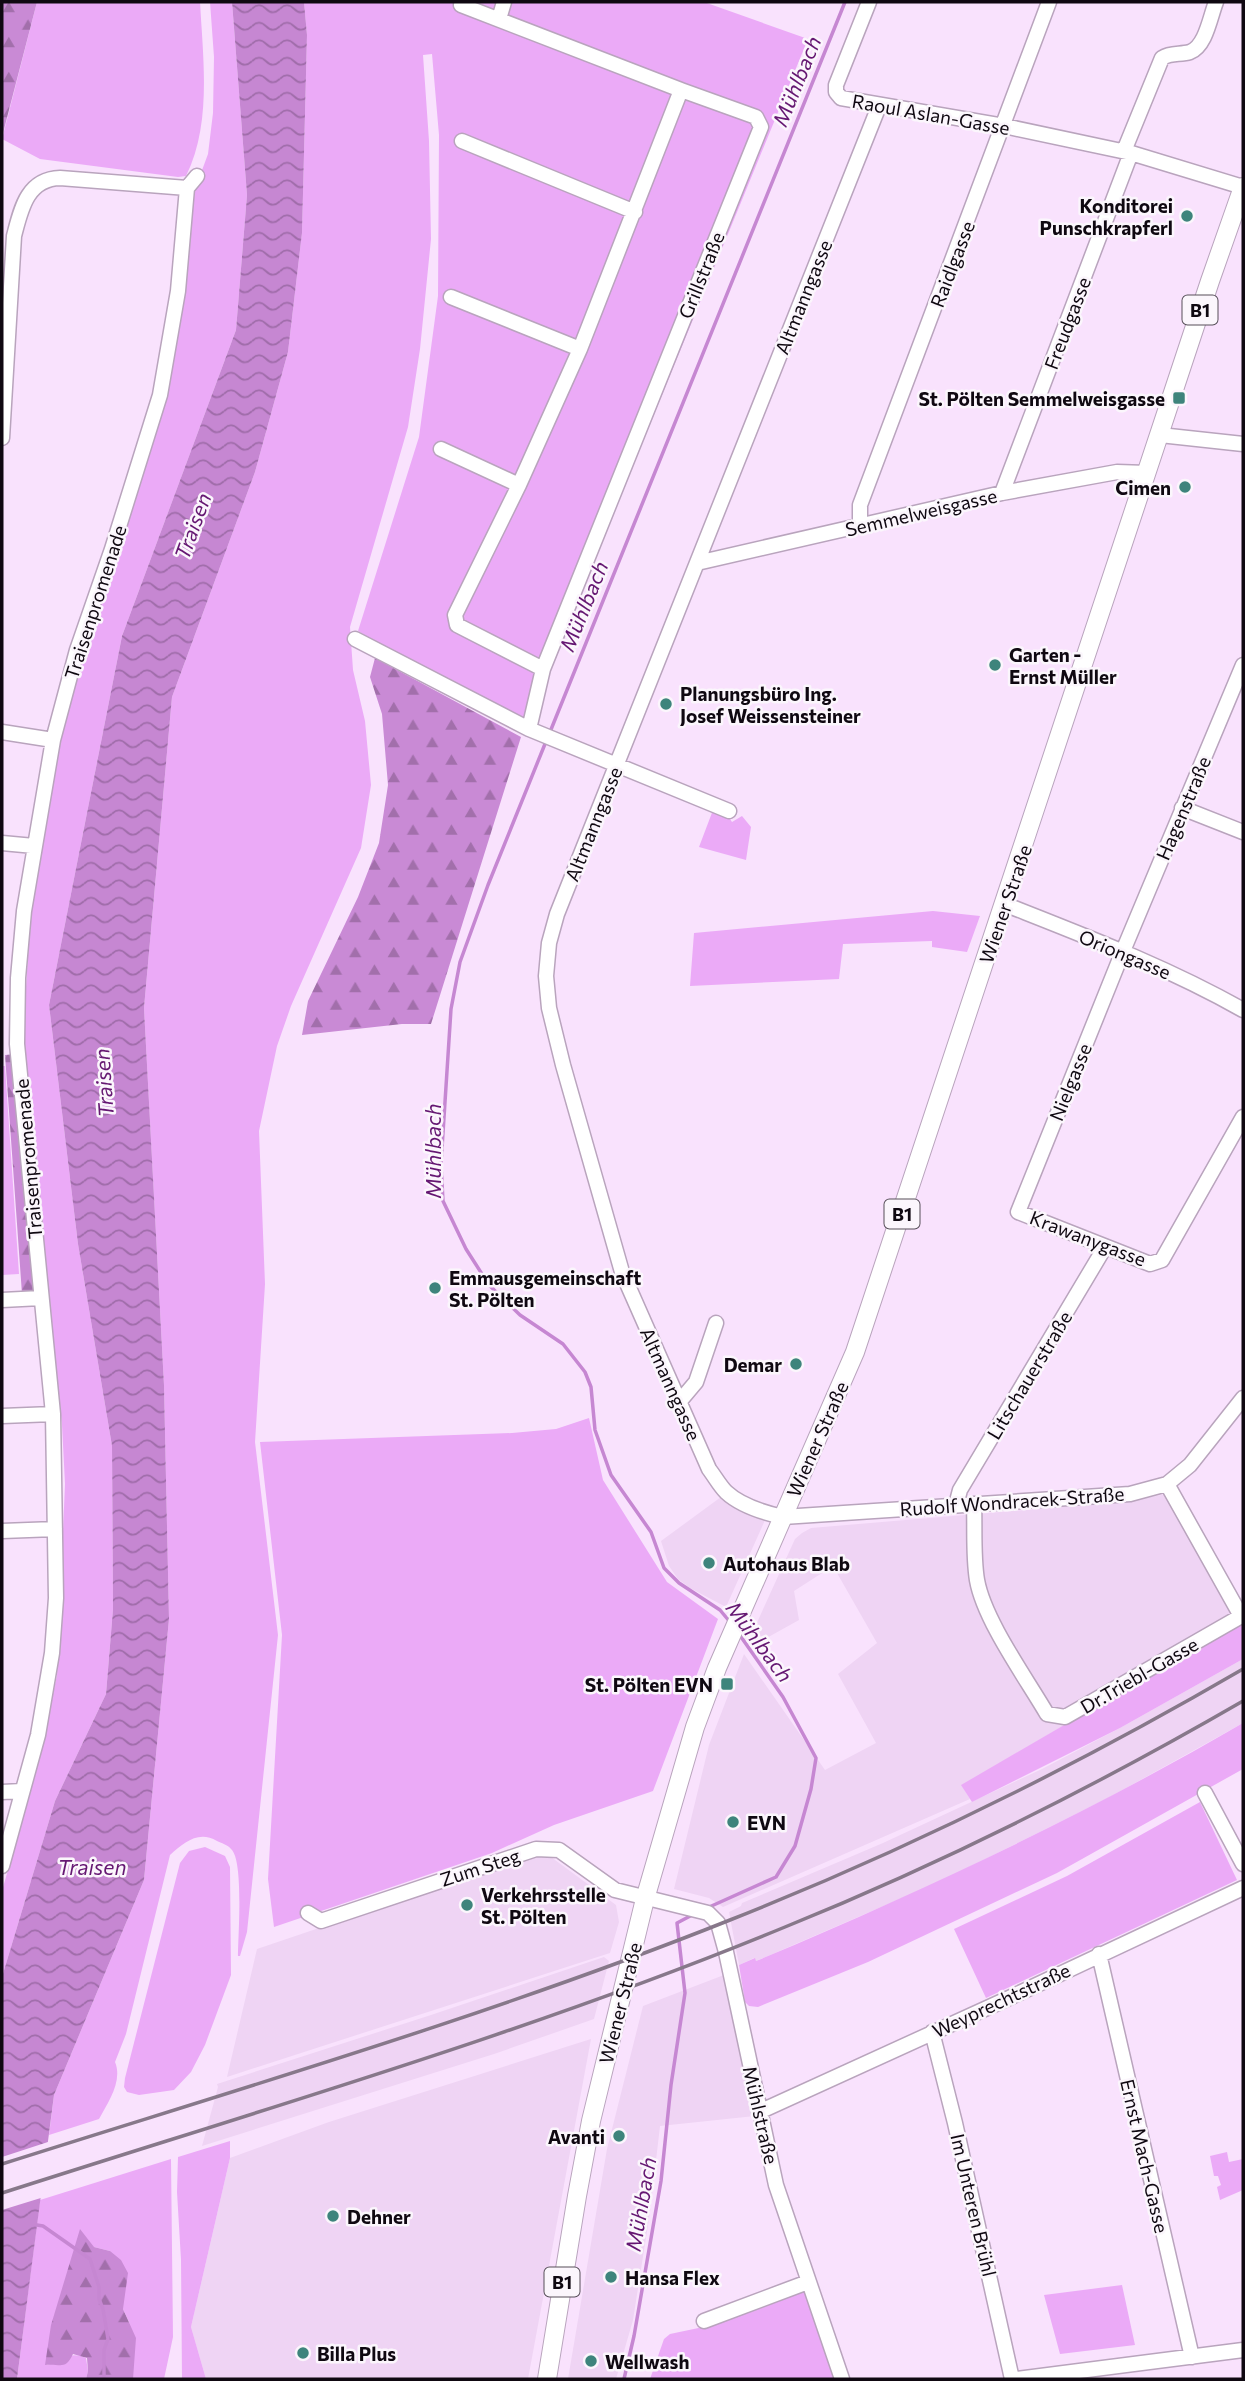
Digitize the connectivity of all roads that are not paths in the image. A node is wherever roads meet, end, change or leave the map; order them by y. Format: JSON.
{"nodes":[{"id":1,"x":504,"y":2,"type":"edge"},
{"id":2,"x":869,"y":2,"type":"edge"},
{"id":3,"x":1049,"y":2,"type":"edge"},
{"id":4,"x":1216,"y":2,"type":"edge"},
{"id":5,"x":461,"y":5,"type":"dead end"},
{"id":6,"x":499,"y":19,"type":"junction"},
{"id":7,"x":681,"y":90,"type":"junction"},
{"id":8,"x":879,"y":106,"type":"junction"},
{"id":9,"x":1004,"y":126,"type":"junction"},
{"id":10,"x":462,"y":141,"type":"dead end"},
{"id":11,"x":1127,"y":152,"type":"junction"},
{"id":12,"x":197,"y":176,"type":"dead end"},
{"id":13,"x":1243,"y":187,"type":"edge"},
{"id":14,"x":187,"y":188,"type":"junction"},
{"id":15,"x":635,"y":212,"type":"junction"},
{"id":16,"x":452,"y":297,"type":"dead end"},
{"id":17,"x":580,"y":349,"type":"junction"},
{"id":18,"x":1160,"y":435,"type":"junction"},
{"id":19,"x":2,"y":438,"type":"edge"},
{"id":20,"x":1243,"y":444,"type":"edge"},
{"id":21,"x":441,"y":449,"type":"dead end"},
{"id":22,"x":1147,"y":473,"type":"junction"},
{"id":23,"x":519,"y":485,"type":"junction"},
{"id":24,"x":1002,"y":493,"type":"junction"},
{"id":25,"x":860,"y":526,"type":"junction"},
{"id":26,"x":697,"y":564,"type":"junction"},
{"id":27,"x":355,"y":639,"type":"dead end"},
{"id":28,"x":1243,"y":665,"type":"edge"},
{"id":29,"x":543,"y":669,"type":"junction"},
{"id":30,"x":529,"y":729,"type":"junction"},
{"id":31,"x":2,"y":732,"type":"edge"},
{"id":32,"x":53,"y":740,"type":"junction"},
{"id":33,"x":616,"y":766,"type":"junction"},
{"id":34,"x":1182,"y":808,"type":"junction"},
{"id":35,"x":729,"y":811,"type":"dead end"},
{"id":36,"x":1243,"y":832,"type":"edge"},
{"id":37,"x":2,"y":843,"type":"edge"},
{"id":38,"x":34,"y":846,"type":"junction"},
{"id":39,"x":1004,"y":904,"type":"junction"},
{"id":40,"x":1123,"y":951,"type":"junction"},
{"id":41,"x":1243,"y":1010,"type":"edge"},
{"id":42,"x":17,"y":1044,"type":"junction"},
{"id":43,"x":2,"y":1045,"type":"edge"},
{"id":44,"x":1243,"y":1117,"type":"edge"},
{"id":45,"x":1018,"y":1212,"type":"joint"},
{"id":46,"x":1105,"y":1247,"type":"junction"},
{"id":47,"x":41,"y":1298,"type":"junction"},
{"id":48,"x":2,"y":1300,"type":"edge"},
{"id":49,"x":716,"y":1323,"type":"dead end"},
{"id":50,"x":1243,"y":1398,"type":"edge"},
{"id":51,"x":680,"y":1401,"type":"junction"},
{"id":52,"x":53,"y":1415,"type":"junction"},
{"id":53,"x":2,"y":1416,"type":"edge"},
{"id":54,"x":1167,"y":1484,"type":"junction"},
{"id":55,"x":974,"y":1504,"type":"junction"},
{"id":56,"x":956,"y":1505,"type":"junction"},
{"id":57,"x":783,"y":1517,"type":"junction"},
{"id":58,"x":55,"y":1529,"type":"junction"},
{"id":59,"x":2,"y":1531,"type":"edge"},
{"id":60,"x":1242,"y":1615,"type":"edge"},
{"id":61,"x":22,"y":1791,"type":"junction"},
{"id":62,"x":2,"y":1792,"type":"edge"},
{"id":63,"x":1205,"y":1793,"type":"dead end"},
{"id":64,"x":1243,"y":1864,"type":"edge"},
{"id":65,"x":2,"y":1866,"type":"edge"},
{"id":66,"x":1243,"y":1888,"type":"edge"},
{"id":67,"x":645,"y":1899,"type":"junction"},
{"id":68,"x":308,"y":1913,"type":"dead end"},
{"id":69,"x":1099,"y":1954,"type":"junction"},
{"id":70,"x":933,"y":2032,"type":"junction"},
{"id":71,"x":759,"y":2112,"type":"junction"},
{"id":72,"x":808,"y":2282,"type":"junction"},
{"id":73,"x":704,"y":2321,"type":"dead end"},
{"id":74,"x":1243,"y":2350,"type":"edge"},
{"id":75,"x":1192,"y":2357,"type":"junction"},
{"id":76,"x":1103,"y":2374,"type":"edge"},
{"id":77,"x":547,"y":2379,"type":"edge"},
{"id":78,"x":842,"y":2379,"type":"edge"},
{"id":79,"x":1015,"y":2379,"type":"edge"}],
"edges":[{"from":1,"to":6,"type":"street"},
{"from":2,"to":8,"type":"street","name":"Raoul Aslan-Gasse"},
{"from":3,"to":9,"type":"street","name":"Raidlgasse"},
{"from":4,"to":11,"type":"street"},
{"from":5,"to":6,"type":"street","name":"Grillstraße"},
{"from":6,"to":7,"type":"street","name":"Grillstraße"},
{"from":7,"to":15,"type":"street"},
{"from":7,"to":29,"type":"street","name":"Grillstraße"},
{"from":8,"to":9,"type":"street","name":"Raoul Aslan-Gasse"},
{"from":8,"to":26,"type":"street","name":"Altmanngasse"},
{"from":9,"to":11,"type":"street","name":"Raoul Aslan-Gasse"},
{"from":9,"to":25,"type":"street","name":"Raidlgasse"},
{"from":10,"to":15,"type":"street"},
{"from":11,"to":13,"type":"street","name":"Raoul Aslan-Gasse"},
{"from":11,"to":24,"type":"street","name":"Freudgasse"},
{"from":12,"to":14,"type":"street"},
{"from":13,"to":18,"type":"main road","name":"Wiener Straße","number":"B1"},
{"from":14,"to":19,"type":"street"},
{"from":14,"to":32,"type":"street","name":"Traisenpromenade"},
{"from":15,"to":17,"type":"street"},
{"from":16,"to":17,"type":"street"},
{"from":17,"to":23,"type":"street"},
{"from":18,"to":20,"type":"street"},
{"from":18,"to":22,"type":"main road","name":"Wiener Straße","number":"B1"},
{"from":21,"to":23,"type":"street"},
{"from":22,"to":24,"type":"street","name":"Semmelweisgasse"},
{"from":22,"to":39,"type":"main road","name":"Wiener Straße","number":"B1"},
{"from":23,"to":29,"type":"street"},
{"from":24,"to":25,"type":"street","name":"Semmelweisgasse"},
{"from":25,"to":26,"type":"street","name":"Semmelweisgasse"},
{"from":26,"to":33,"type":"street","name":"Altmanngasse"},
{"from":27,"to":30,"type":"street"},
{"from":28,"to":34,"type":"street","name":"Hagenstraße"},
{"from":29,"to":30,"type":"street","name":"Grillstraße"},
{"from":30,"to":33,"type":"street"},
{"from":31,"to":32,"type":"street"},
{"from":32,"to":38,"type":"street","name":"Traisenpromenade"},
{"from":33,"to":35,"type":"street"},
{"from":33,"to":51,"type":"street","name":"Altmanngasse"},
{"from":34,"to":36,"type":"street"},
{"from":34,"to":40,"type":"street","name":"Hagenstraße"},
{"from":37,"to":38,"type":"street"},
{"from":38,"to":42,"type":"street","name":"Traisenpromenade"},
{"from":39,"to":40,"type":"street","name":"Oriongasse"},
{"from":39,"to":57,"type":"main road","name":"Wiener Straße","number":"B1"},
{"from":40,"to":41,"type":"street","name":"Oriongasse"},
{"from":40,"to":45,"type":"street","name":"Nielgasse"},
{"from":42,"to":43,"type":"street"},
{"from":42,"to":47,"type":"street","name":"Traisenpromenade"},
{"from":44,"to":46,"type":"street","name":"Krawanygasse"},
{"from":45,"to":46,"type":"street","name":"Krawanygasse"},
{"from":46,"to":56,"type":"street","name":"Litschauerstraße"},
{"from":47,"to":48,"type":"street"},
{"from":47,"to":52,"type":"street","name":"Traisenpromenade"},
{"from":49,"to":51,"type":"street"},
{"from":50,"to":54,"type":"street","name":"Rudolf Wondracek-Straße"},
{"from":51,"to":57,"type":"street","name":"Altmanngasse"},
{"from":52,"to":53,"type":"street"},
{"from":52,"to":58,"type":"street","name":"Traisenpromenade"},
{"from":54,"to":55,"type":"street","name":"Rudolf Wondracek-Straße"},
{"from":54,"to":60,"type":"street"},
{"from":55,"to":56,"type":"street","name":"Rudolf Wondracek-Straße"},
{"from":55,"to":60,"type":"street","name":"Dr.Triebl-Gasse"},
{"from":56,"to":57,"type":"street","name":"Rudolf Wondracek-Straße"},
{"from":57,"to":67,"type":"main road","name":"Wiener Straße","number":"B1"},
{"from":58,"to":59,"type":"street"},
{"from":58,"to":61,"type":"street","name":"Traisenpromenade"},
{"from":61,"to":62,"type":"street"},
{"from":61,"to":65,"type":"street","name":"Traisenpromenade"},
{"from":63,"to":64,"type":"street"},
{"from":66,"to":69,"type":"street","name":"Weyprechtstraße"},
{"from":67,"to":68,"type":"street","name":"Zum Steg"},
{"from":67,"to":71,"type":"street","name":"Mühlstraße"},
{"from":67,"to":77,"type":"main road","name":"Wiener Straße","number":"B1"},
{"from":69,"to":70,"type":"street","name":"Weyprechtstraße"},
{"from":69,"to":75,"type":"street","name":"Ernst Mach-Gasse"},
{"from":70,"to":71,"type":"street","name":"Weyprechtstraße"},
{"from":70,"to":79,"type":"street","name":"Im Unteren Brühl"},
{"from":71,"to":72,"type":"street","name":"Mühlstraße"},
{"from":72,"to":73,"type":"street"},
{"from":72,"to":78,"type":"street","name":"Mühlstraße"},
{"from":74,"to":75,"type":"street"},
{"from":75,"to":76,"type":"street"},
{"from":76,"to":79,"type":"street"}]}
